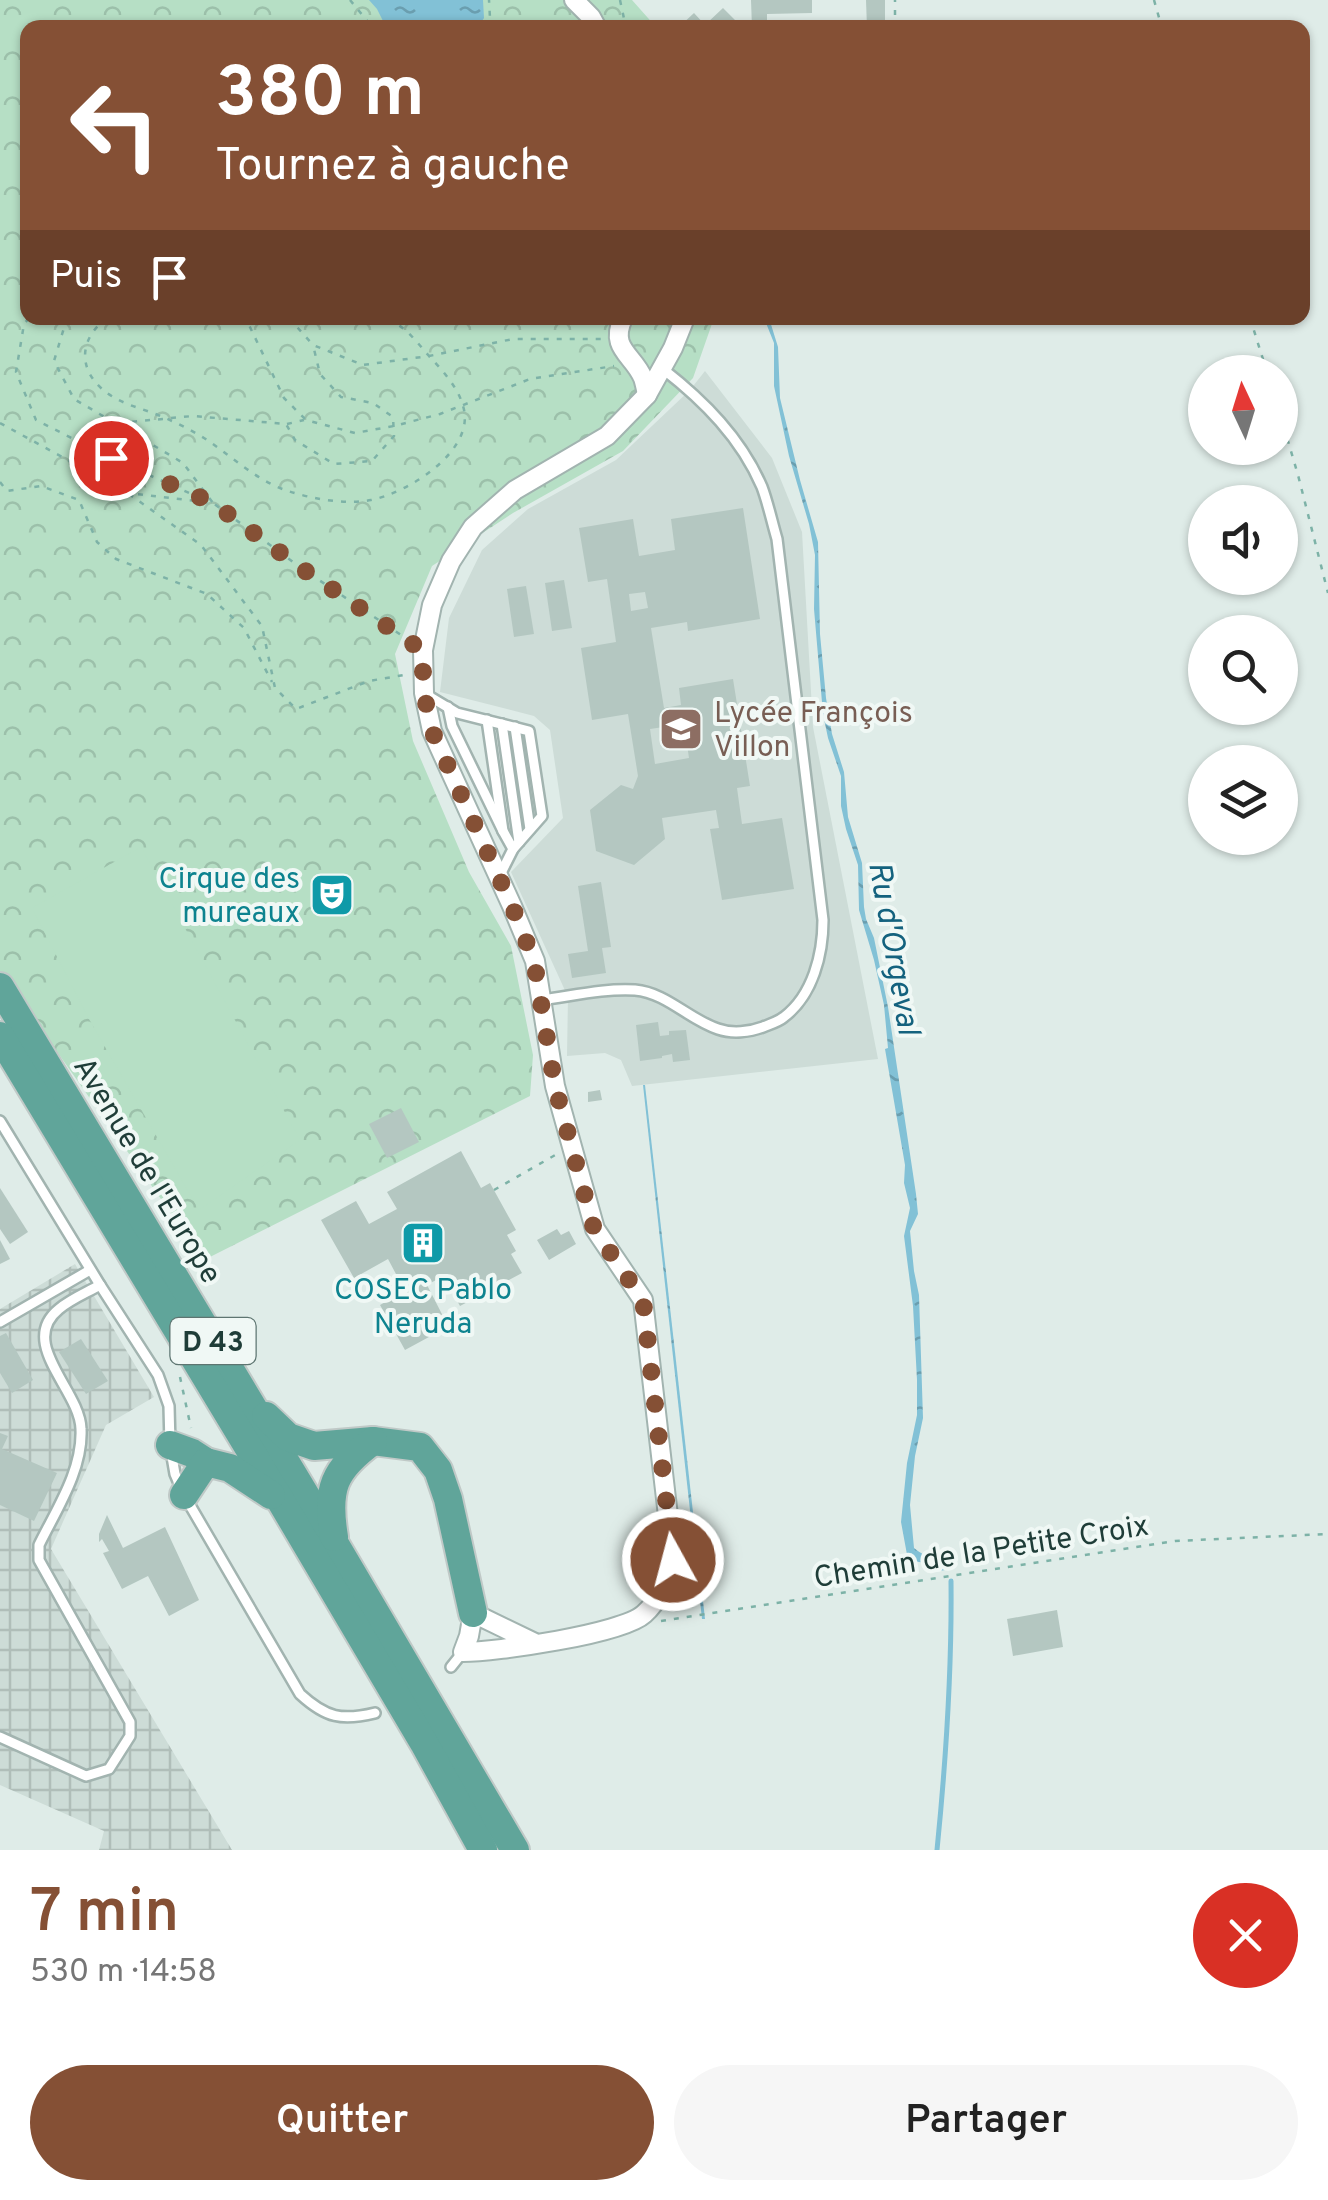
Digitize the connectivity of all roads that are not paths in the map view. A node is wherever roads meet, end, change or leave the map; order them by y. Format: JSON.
{"nodes":[{"id":1,"x":574,"y":0,"type":"edge"},
{"id":2,"x":591,"y":20,"type":"edge"},
{"id":3,"x":620,"y":325,"type":"edge"},
{"id":4,"x":682,"y":325,"type":"edge"},
{"id":5,"x":662,"y":368,"type":"junction"},
{"id":6,"x":647,"y":395,"type":"junction"},
{"id":7,"x":424,"y":694,"type":"junction"},
{"id":8,"x":448,"y":707,"type":"junction"},
{"id":9,"x":487,"y":720,"type":"junction"},
{"id":10,"x":502,"y":724,"type":"junction"},
{"id":11,"x":504,"y":831,"type":"junction"},
{"id":12,"x":516,"y":846,"type":"junction"},
{"id":13,"x":499,"y":876,"type":"junction"},
{"id":14,"x":0,"y":986,"type":"edge"},
{"id":15,"x":542,"y":1000,"type":"junction"},
{"id":16,"x":0,"y":1036,"type":"edge"},
{"id":17,"x":0,"y":1122,"type":"edge"},
{"id":18,"x":90,"y":1270,"type":"junction"},
{"id":19,"x":100,"y":1286,"type":"junction"},
{"id":20,"x":0,"y":1322,"type":"edge"},
{"id":21,"x":252,"y":1406,"type":"junction"},
{"id":22,"x":373,"y":1441,"type":"junction"},
{"id":23,"x":189,"y":1454,"type":"junction"},
{"id":24,"x":184,"y":1495,"type":"junction"},
{"id":25,"x":282,"y":1503,"type":"junction"},
{"id":26,"x":336,"y":1546,"type":"junction"},
{"id":27,"x":473,"y":1612,"type":"junction"},
{"id":28,"x":536,"y":1644,"type":"junction"},
{"id":29,"x":401,"y":1706,"type":"junction"},
{"id":30,"x":0,"y":1738,"type":"edge"},
{"id":31,"x":483,"y":1850,"type":"edge"},
{"id":32,"x":515,"y":1850,"type":"edge"}],
"edges":[{"from":1,"to":2,"type":"street"},
{"from":3,"to":6,"type":"street"},
{"from":4,"to":5,"type":"street"},
{"from":5,"to":6,"type":"street"},
{"from":5,"to":15,"type":"lane"},
{"from":6,"to":7,"type":"street"},
{"from":7,"to":8,"type":"lane"},
{"from":7,"to":13,"type":"street"},
{"from":8,"to":9,"type":"lane"},
{"from":8,"to":11,"type":"lane"},
{"from":9,"to":10,"type":"lane"},
{"from":9,"to":11,"type":"lane"},
{"from":10,"to":12,"type":"lane"},
{"from":10,"to":12,"type":"lane"},
{"from":11,"to":12,"type":"lane"},
{"from":12,"to":13,"type":"lane"},
{"from":13,"to":15,"type":"street"},
{"from":14,"to":21,"type":"main road","name":"Avenue de l'Europe","number":"D 43"},
{"from":15,"to":28,"type":"street"},
{"from":16,"to":25,"type":"main road","name":"Avenue de l'Europe","number":"D 43"},
{"from":17,"to":18,"type":"lane"},
{"from":18,"to":19,"type":"lane"},
{"from":18,"to":20,"type":"lane"},
{"from":19,"to":23,"type":"lane"},
{"from":19,"to":30,"type":"lane"},
{"from":21,"to":22,"type":"main road"},
{"from":21,"to":26,"type":"main road","name":"Avenue de l'Europe","number":"D 43"},
{"from":22,"to":26,"type":"main road"},
{"from":22,"to":27,"type":"main road"},
{"from":23,"to":24,"type":"main road"},
{"from":23,"to":24,"type":"lane"},
{"from":23,"to":25,"type":"main road"},
{"from":24,"to":29,"type":"lane"},
{"from":25,"to":29,"type":"main road","name":"Avenue de l'Europe","number":"D 43"},
{"from":26,"to":29,"type":"main road","name":"Avenue de l'Europe","number":"D 43"},
{"from":27,"to":28,"type":"street"},
{"from":27,"to":28,"type":"street"},
{"from":29,"to":31,"type":"main road","number":"D 43"},
{"from":29,"to":32,"type":"main road","number":"D 43"}]}
